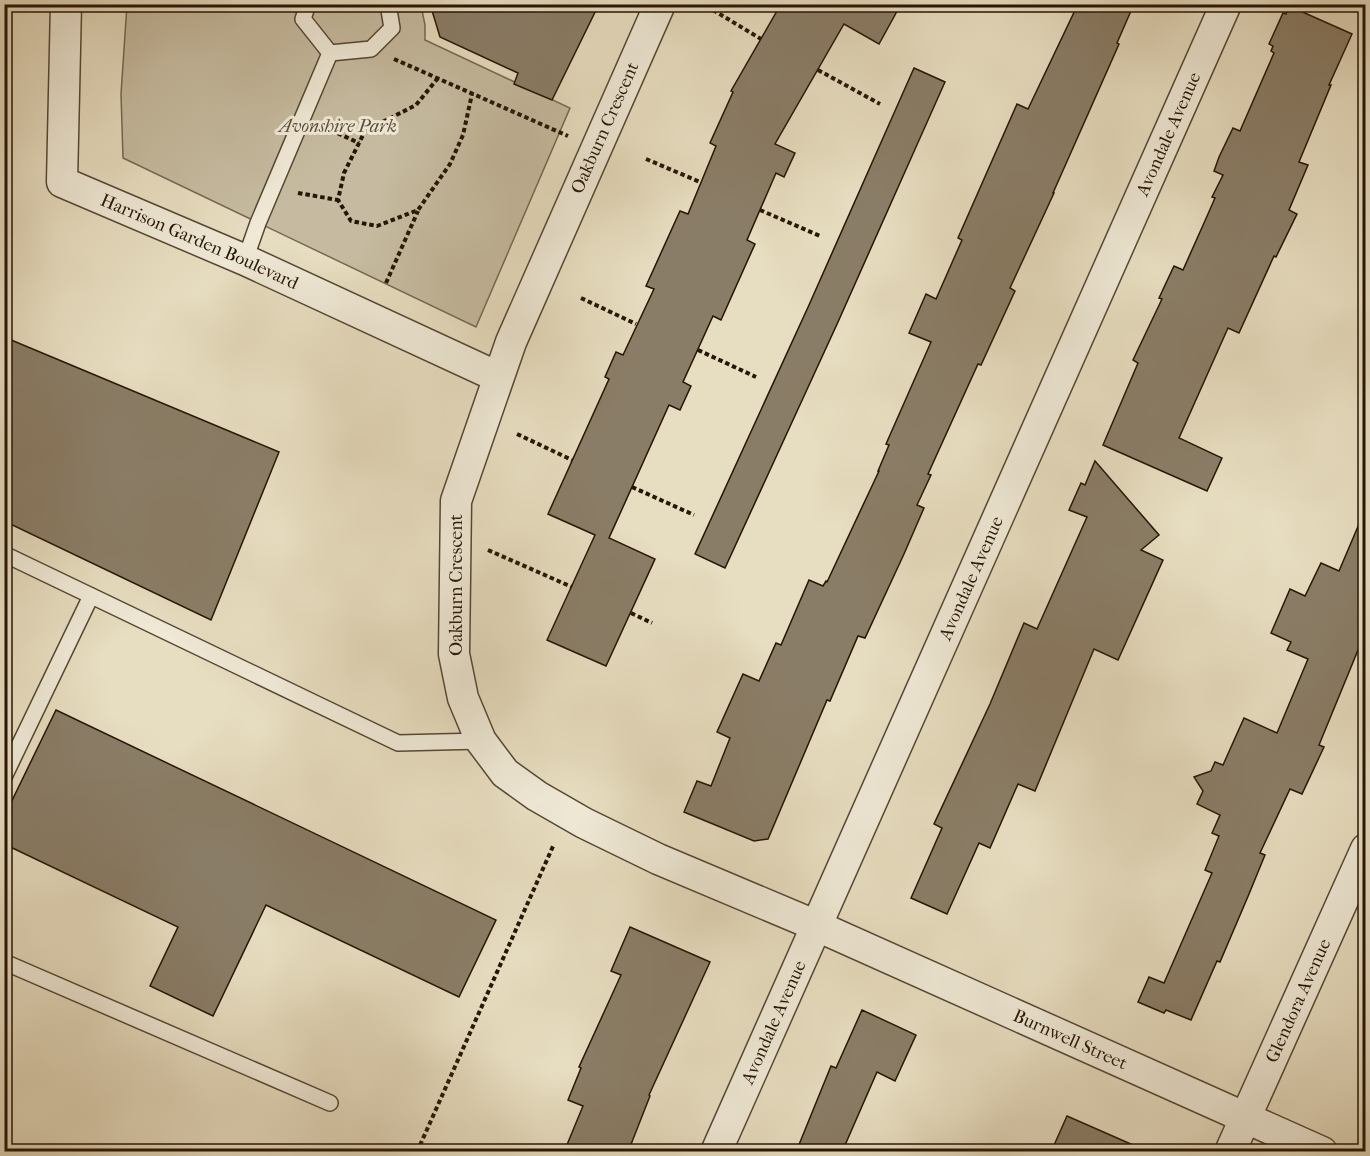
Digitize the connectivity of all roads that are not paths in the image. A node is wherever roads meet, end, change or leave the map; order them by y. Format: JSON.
{"nodes":[{"id":1,"x":66,"y":4,"type":"edge"},
{"id":2,"x":388,"y":4,"type":"edge"},
{"id":3,"x":660,"y":4,"type":"edge"},
{"id":4,"x":1226,"y":4,"type":"edge"},
{"id":5,"x":305,"y":12,"type":"edge"},
{"id":6,"x":330,"y":53,"type":"junction"},
{"id":7,"x":245,"y":260,"type":"junction"},
{"id":8,"x":498,"y":377,"type":"junction"},
{"id":9,"x":4,"y":554,"type":"edge"},
{"id":10,"x":91,"y":596,"type":"junction"},
{"id":11,"x":482,"y":741,"type":"junction"},
{"id":12,"x":4,"y":777,"type":"edge"},
{"id":13,"x":1365,"y":849,"type":"edge"},
{"id":14,"x":817,"y":926,"type":"junction"},
{"id":15,"x":4,"y":962,"type":"edge"},
{"id":16,"x":330,"y":1103,"type":"dead end"},
{"id":17,"x":1246,"y":1116,"type":"junction"},
{"id":18,"x":716,"y":1152,"type":"edge"},
{"id":19,"x":1230,"y":1152,"type":"edge"},
{"id":20,"x":1322,"y":1152,"type":"edge"}],
"edges":[{"from":1,"to":7,"type":"street","name":"Harrison Garden Boulevard"},
{"from":2,"to":6,"type":"lane"},
{"from":3,"to":8,"type":"street","name":"Oakburn Crescent"},
{"from":4,"to":14,"type":"street","name":"Avondale Avenue"},
{"from":5,"to":6,"type":"lane"},
{"from":6,"to":7,"type":"lane"},
{"from":7,"to":8,"type":"street","name":"Harrison Garden Boulevard"},
{"from":8,"to":11,"type":"street","name":"Oakburn Crescent"},
{"from":9,"to":10,"type":"lane"},
{"from":10,"to":11,"type":"lane"},
{"from":10,"to":12,"type":"lane"},
{"from":11,"to":14,"type":"street","name":"Oakburn Crescent"},
{"from":13,"to":17,"type":"street","name":"Glendora Avenue"},
{"from":14,"to":17,"type":"street","name":"Burnwell Street"},
{"from":14,"to":18,"type":"street","name":"Avondale Avenue"},
{"from":15,"to":16,"type":"lane"},
{"from":17,"to":19,"type":"street","name":"Glendora Avenue"},
{"from":17,"to":20,"type":"street","name":"Burnwell Street"}]}
